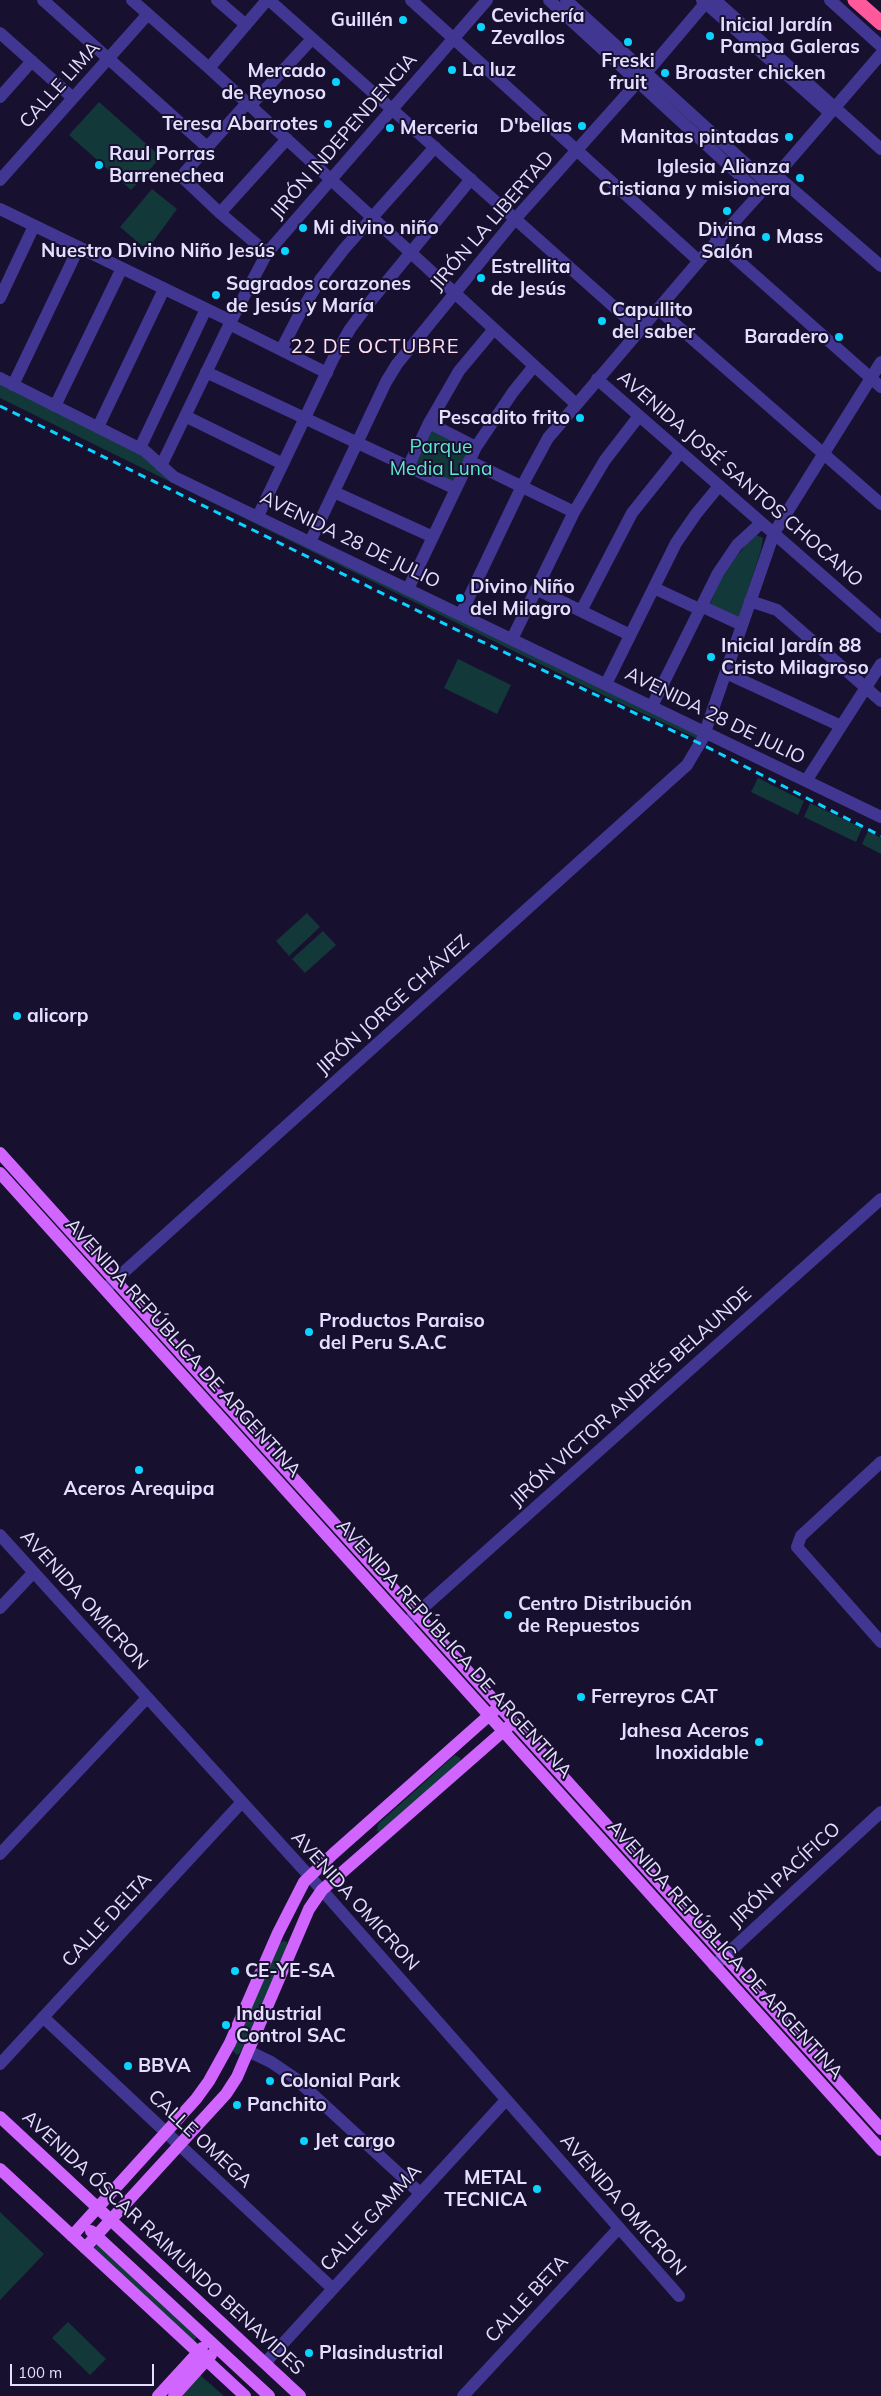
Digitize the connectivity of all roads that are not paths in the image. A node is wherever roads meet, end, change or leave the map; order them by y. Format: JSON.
{"nodes":[{"id":1,"x":43,"y":0,"type":"edge"},
{"id":2,"x":132,"y":0,"type":"edge"},
{"id":3,"x":217,"y":0,"type":"edge"},
{"id":4,"x":268,"y":0,"type":"edge"},
{"id":5,"x":411,"y":0,"type":"edge"},
{"id":6,"x":488,"y":0,"type":"edge"},
{"id":7,"x":549,"y":0,"type":"edge"},
{"id":8,"x":566,"y":0,"type":"edge"},
{"id":9,"x":830,"y":0,"type":"edge"},
{"id":10,"x":855,"y":0,"type":"edge"},
{"id":11,"x":708,"y":1,"type":"edge"},
{"id":12,"x":148,"y":14,"type":"junction"},
{"id":13,"x":881,"y":23,"type":"edge"},
{"id":14,"x":246,"y":25,"type":"junction"},
{"id":15,"x":0,"y":33,"type":"edge"},
{"id":16,"x":454,"y":38,"type":"junction"},
{"id":17,"x":312,"y":39,"type":"junction"},
{"id":18,"x":881,"y":46,"type":"edge"},
{"id":19,"x":881,"y":54,"type":"edge"},
{"id":20,"x":110,"y":58,"type":"junction"},
{"id":21,"x":32,"y":61,"type":"junction"},
{"id":22,"x":209,"y":68,"type":"junction"},
{"id":23,"x":643,"y":77,"type":"junction"},
{"id":24,"x":0,"y":97,"type":"edge"},
{"id":25,"x":73,"y":98,"type":"junction"},
{"id":26,"x":248,"y":104,"type":"junction"},
{"id":27,"x":392,"y":109,"type":"junction"},
{"id":28,"x":832,"y":109,"type":"junction"},
{"id":29,"x":287,"y":139,"type":"junction"},
{"id":30,"x":207,"y":147,"type":"junction"},
{"id":31,"x":435,"y":147,"type":"junction"},
{"id":32,"x":881,"y":149,"type":"edge"},
{"id":33,"x":578,"y":150,"type":"junction"},
{"id":34,"x":2,"y":175,"type":"edge"},
{"id":35,"x":330,"y":179,"type":"junction"},
{"id":36,"x":471,"y":179,"type":"junction"},
{"id":37,"x":768,"y":184,"type":"junction"},
{"id":38,"x":0,"y":209,"type":"edge"},
{"id":39,"x":220,"y":213,"type":"junction"},
{"id":40,"x":372,"y":218,"type":"junction"},
{"id":41,"x":516,"y":218,"type":"junction"},
{"id":42,"x":34,"y":226,"type":"junction"},
{"id":43,"x":716,"y":241,"type":"junction"},
{"id":44,"x":79,"y":247,"type":"junction"},
{"id":45,"x":410,"y":252,"type":"junction"},
{"id":46,"x":267,"y":253,"type":"junction"},
{"id":47,"x":699,"y":261,"type":"junction"},
{"id":48,"x":881,"y":266,"type":"edge"},
{"id":49,"x":122,"y":268,"type":"junction"},
{"id":50,"x":164,"y":289,"type":"junction"},
{"id":51,"x":454,"y":293,"type":"junction"},
{"id":52,"x":0,"y":298,"type":"edge"},
{"id":53,"x":206,"y":309,"type":"junction"},
{"id":54,"x":658,"y":309,"type":"junction"},
{"id":55,"x":230,"y":323,"type":"junction"},
{"id":56,"x":494,"y":330,"type":"junction"},
{"id":57,"x":640,"y":330,"type":"junction"},
{"id":58,"x":281,"y":350,"type":"junction"},
{"id":59,"x":881,"y":362,"type":"edge"},
{"id":60,"x":534,"y":366,"type":"junction"},
{"id":61,"x":206,"y":372,"type":"junction"},
{"id":62,"x":327,"y":373,"type":"junction"},
{"id":63,"x":0,"y":378,"type":"edge"},
{"id":64,"x":871,"y":378,"type":"junction"},
{"id":65,"x":597,"y":379,"type":"junction"},
{"id":66,"x":13,"y":385,"type":"junction"},
{"id":67,"x":881,"y":387,"type":"edge"},
{"id":68,"x":576,"y":404,"type":"junction"},
{"id":69,"x":55,"y":406,"type":"junction"},
{"id":70,"x":185,"y":416,"type":"junction"},
{"id":71,"x":639,"y":416,"type":"junction"},
{"id":72,"x":305,"y":418,"type":"junction"},
{"id":73,"x":429,"y":423,"type":"junction"},
{"id":74,"x":98,"y":427,"type":"junction"},
{"id":75,"x":357,"y":444,"type":"junction"},
{"id":76,"x":476,"y":447,"type":"junction"},
{"id":77,"x":140,"y":448,"type":"junction"},
{"id":78,"x":823,"y":452,"type":"junction"},
{"id":79,"x":680,"y":453,"type":"junction"},
{"id":80,"x":469,"y":461,"type":"junction"},
{"id":81,"x":283,"y":464,"type":"junction"},
{"id":82,"x":161,"y":466,"type":"junction"},
{"id":83,"x":408,"y":467,"type":"junction"},
{"id":84,"x":522,"y":486,"type":"junction"},
{"id":85,"x":719,"y":486,"type":"junction"},
{"id":86,"x":456,"y":489,"type":"junction"},
{"id":87,"x":334,"y":492,"type":"junction"},
{"id":88,"x":881,"y":504,"type":"edge"},
{"id":89,"x":574,"y":512,"type":"junction"},
{"id":90,"x":258,"y":516,"type":"junction"},
{"id":91,"x":761,"y":523,"type":"junction"},
{"id":92,"x":774,"y":533,"type":"junction"},
{"id":93,"x":433,"y":537,"type":"junction"},
{"id":94,"x":310,"y":542,"type":"junction"},
{"id":95,"x":654,"y":588,"type":"junction"},
{"id":96,"x":408,"y":589,"type":"junction"},
{"id":97,"x":536,"y":589,"type":"junction"},
{"id":98,"x":750,"y":601,"type":"junction"},
{"id":99,"x":700,"y":608,"type":"junction"},
{"id":100,"x":582,"y":611,"type":"junction"},
{"id":101,"x":461,"y":614,"type":"junction"},
{"id":102,"x":742,"y":625,"type":"junction"},
{"id":103,"x":881,"y":627,"type":"edge"},
{"id":104,"x":630,"y":635,"type":"junction"},
{"id":105,"x":512,"y":639,"type":"junction"},
{"id":106,"x":881,"y":664,"type":"edge"},
{"id":107,"x":726,"y":673,"type":"junction"},
{"id":108,"x":606,"y":684,"type":"junction"},
{"id":109,"x":866,"y":688,"type":"junction"},
{"id":110,"x":881,"y":701,"type":"edge"},
{"id":111,"x":652,"y":706,"type":"junction"},
{"id":112,"x":841,"y":726,"type":"junction"},
{"id":113,"x":703,"y":738,"type":"junction"},
{"id":114,"x":806,"y":781,"type":"junction"},
{"id":115,"x":881,"y":816,"type":"edge"},
{"id":116,"x":0,"y":1154,"type":"edge"},
{"id":117,"x":0,"y":1173,"type":"edge"},
{"id":118,"x":881,"y":1199,"type":"edge"},
{"id":119,"x":110,"y":1285,"type":"junction"},
{"id":120,"x":272,"y":1453,"type":"junction"},
{"id":121,"x":261,"y":1462,"type":"junction"},
{"id":122,"x":881,"y":1462,"type":"edge"},
{"id":123,"x":0,"y":1534,"type":"edge"},
{"id":124,"x":33,"y":1573,"type":"junction"},
{"id":125,"x":0,"y":1608,"type":"edge"},
{"id":126,"x":417,"y":1614,"type":"junction"},
{"id":127,"x":406,"y":1623,"type":"junction"},
{"id":128,"x":881,"y":1642,"type":"edge"},
{"id":129,"x":147,"y":1698,"type":"junction"},
{"id":130,"x":499,"y":1706,"type":"junction"},
{"id":131,"x":489,"y":1715,"type":"junction"},
{"id":132,"x":514,"y":1722,"type":"junction"},
{"id":133,"x":503,"y":1731,"type":"junction"},
{"id":134,"x":454,"y":1747,"type":"junction"},
{"id":135,"x":468,"y":1763,"type":"junction"},
{"id":136,"x":242,"y":1802,"type":"junction"},
{"id":137,"x":881,"y":1812,"type":"edge"},
{"id":138,"x":0,"y":1854,"type":"edge"},
{"id":139,"x":333,"y":1854,"type":"junction"},
{"id":140,"x":641,"y":1863,"type":"junction"},
{"id":141,"x":346,"y":1868,"type":"junction"},
{"id":142,"x":630,"y":1872,"type":"junction"},
{"id":143,"x":309,"y":1877,"type":"junction"},
{"id":144,"x":322,"y":1890,"type":"junction"},
{"id":145,"x":697,"y":1926,"type":"junction"},
{"id":146,"x":278,"y":1932,"type":"junction"},
{"id":147,"x":687,"y":1935,"type":"junction"},
{"id":148,"x":295,"y":1940,"type":"junction"},
{"id":149,"x":724,"y":1956,"type":"junction"},
{"id":150,"x":714,"y":1966,"type":"junction"},
{"id":151,"x":43,"y":2017,"type":"junction"},
{"id":152,"x":248,"y":2051,"type":"junction"},
{"id":153,"x":0,"y":2064,"type":"edge"},
{"id":154,"x":506,"y":2100,"type":"junction"},
{"id":155,"x":0,"y":2117,"type":"edge"},
{"id":156,"x":881,"y":2129,"type":"edge"},
{"id":157,"x":166,"y":2132,"type":"junction"},
{"id":158,"x":180,"y":2145,"type":"junction"},
{"id":159,"x":881,"y":2150,"type":"edge"},
{"id":160,"x":0,"y":2169,"type":"edge"},
{"id":161,"x":420,"y":2194,"type":"junction"},
{"id":162,"x":97,"y":2207,"type":"junction"},
{"id":163,"x":111,"y":2220,"type":"junction"},
{"id":164,"x":83,"y":2223,"type":"junction"},
{"id":165,"x":618,"y":2228,"type":"junction"},
{"id":166,"x":72,"y":2236,"type":"junction"},
{"id":167,"x":96,"y":2236,"type":"junction"},
{"id":168,"x":85,"y":2248,"type":"junction"},
{"id":169,"x":332,"y":2288,"type":"junction"},
{"id":170,"x":679,"y":2296,"type":"dead end"},
{"id":171,"x":213,"y":2345,"type":"junction"},
{"id":172,"x":202,"y":2357,"type":"junction"},
{"id":173,"x":265,"y":2363,"type":"junction"},
{"id":174,"x":158,"y":2396,"type":"edge"},
{"id":175,"x":174,"y":2396,"type":"edge"},
{"id":176,"x":245,"y":2396,"type":"edge"},
{"id":177,"x":269,"y":2396,"type":"edge"},
{"id":178,"x":300,"y":2396,"type":"edge"},
{"id":179,"x":463,"y":2396,"type":"edge"}],
"edges":[{"from":1,"to":20,"type":"street"},
{"from":2,"to":12,"type":"street"},
{"from":3,"to":14,"type":"street"},
{"from":4,"to":14,"type":"street"},
{"from":4,"to":17,"type":"street"},
{"from":5,"to":16,"type":"street"},
{"from":6,"to":16,"type":"street","name":"JIRÓN INDEPENDENCIA"},
{"from":7,"to":23,"type":"street"},
{"from":8,"to":23,"type":"street"},
{"from":9,"to":18,"type":"street"},
{"from":10,"to":13,"type":"highway"},
{"from":11,"to":23,"type":"street","name":"JIRÓN LA LIBERTAD"},
{"from":11,"to":28,"type":"street"},
{"from":12,"to":20,"type":"street","name":"CALLE LIMA"},
{"from":12,"to":22,"type":"street"},
{"from":14,"to":22,"type":"street"},
{"from":15,"to":21,"type":"street"},
{"from":16,"to":27,"type":"street","name":"JIRÓN INDEPENDENCIA"},
{"from":16,"to":33,"type":"street"},
{"from":17,"to":26,"type":"street"},
{"from":17,"to":27,"type":"street"},
{"from":19,"to":28,"type":"street"},
{"from":20,"to":25,"type":"street","name":"CALLE LIMA"},
{"from":20,"to":30,"type":"street"},
{"from":21,"to":24,"type":"street"},
{"from":21,"to":25,"type":"street"},
{"from":22,"to":26,"type":"street"},
{"from":23,"to":33,"type":"street","name":"JIRÓN LA LIBERTAD"},
{"from":23,"to":37,"type":"street"},
{"from":25,"to":34,"type":"street","name":"CALLE LIMA"},
{"from":26,"to":29,"type":"street"},
{"from":26,"to":30,"type":"street"},
{"from":27,"to":31,"type":"street"},
{"from":27,"to":35,"type":"street","name":"JIRÓN INDEPENDENCIA"},
{"from":28,"to":32,"type":"street"},
{"from":28,"to":37,"type":"street"},
{"from":29,"to":35,"type":"street"},
{"from":29,"to":39,"type":"street"},
{"from":30,"to":39,"type":"street"},
{"from":31,"to":36,"type":"street"},
{"from":31,"to":40,"type":"street"},
{"from":33,"to":41,"type":"street","name":"JIRÓN LA LIBERTAD"},
{"from":33,"to":47,"type":"street"},
{"from":35,"to":40,"type":"street"},
{"from":35,"to":46,"type":"street","name":"JIRÓN INDEPENDENCIA"},
{"from":36,"to":41,"type":"street"},
{"from":36,"to":45,"type":"street"},
{"from":37,"to":43,"type":"street"},
{"from":37,"to":48,"type":"street"},
{"from":38,"to":42,"type":"street"},
{"from":39,"to":46,"type":"street"},
{"from":40,"to":45,"type":"street"},
{"from":40,"to":58,"type":"street"},
{"from":41,"to":51,"type":"street","name":"JIRÓN LA LIBERTAD"},
{"from":41,"to":57,"type":"street"},
{"from":42,"to":44,"type":"street"},
{"from":42,"to":52,"type":"street"},
{"from":43,"to":47,"type":"street"},
{"from":43,"to":64,"type":"street"},
{"from":44,"to":49,"type":"street"},
{"from":44,"to":66,"type":"street"},
{"from":45,"to":51,"type":"street"},
{"from":45,"to":62,"type":"street"},
{"from":46,"to":55,"type":"street","name":"JIRÓN INDEPENDENCIA"},
{"from":47,"to":54,"type":"street"},
{"from":49,"to":50,"type":"street"},
{"from":49,"to":69,"type":"street"},
{"from":50,"to":53,"type":"street"},
{"from":50,"to":74,"type":"street"},
{"from":51,"to":56,"type":"street"},
{"from":51,"to":75,"type":"street","name":"JIRÓN LA LIBERTAD"},
{"from":53,"to":55,"type":"street"},
{"from":53,"to":77,"type":"street"},
{"from":54,"to":57,"type":"street"},
{"from":54,"to":78,"type":"street"},
{"from":55,"to":58,"type":"street"},
{"from":55,"to":61,"type":"street","name":"JIRÓN INDEPENDENCIA"},
{"from":56,"to":60,"type":"street"},
{"from":56,"to":73,"type":"street"},
{"from":57,"to":65,"type":"street"},
{"from":58,"to":62,"type":"street"},
{"from":59,"to":64,"type":"street","name":"JIRÓN JORGE CHÁVEZ"},
{"from":60,"to":68,"type":"street"},
{"from":60,"to":76,"type":"street"},
{"from":61,"to":70,"type":"street","name":"JIRÓN INDEPENDENCIA"},
{"from":61,"to":72,"type":"street"},
{"from":62,"to":72,"type":"street"},
{"from":63,"to":66,"type":"street","name":"AVENIDA 28 DE JULIO"},
{"from":64,"to":67,"type":"street"},
{"from":64,"to":78,"type":"street","name":"JIRÓN JORGE CHÁVEZ"},
{"from":65,"to":68,"type":"street"},
{"from":65,"to":71,"type":"street","name":"AVENIDA JOSÉ SANTOS CHOCANO"},
{"from":66,"to":69,"type":"street","name":"AVENIDA 28 DE JULIO"},
{"from":68,"to":84,"type":"street"},
{"from":69,"to":74,"type":"street","name":"AVENIDA 28 DE JULIO"},
{"from":70,"to":81,"type":"street"},
{"from":70,"to":82,"type":"street","name":"JIRÓN INDEPENDENCIA"},
{"from":71,"to":79,"type":"street","name":"AVENIDA JOSÉ SANTOS CHOCANO"},
{"from":71,"to":89,"type":"street"},
{"from":72,"to":75,"type":"street"},
{"from":72,"to":81,"type":"street"},
{"from":73,"to":76,"type":"street"},
{"from":73,"to":83,"type":"street"},
{"from":74,"to":77,"type":"street","name":"AVENIDA 28 DE JULIO"},
{"from":75,"to":83,"type":"street"},
{"from":75,"to":87,"type":"street","name":"JIRÓN LA LIBERTAD"},
{"from":76,"to":80,"type":"street"},
{"from":77,"to":82,"type":"street","name":"AVENIDA 28 DE JULIO"},
{"from":78,"to":88,"type":"street"},
{"from":78,"to":92,"type":"street","name":"JIRÓN JORGE CHÁVEZ"},
{"from":79,"to":85,"type":"street","name":"AVENIDA JOSÉ SANTOS CHOCANO"},
{"from":79,"to":100,"type":"street"},
{"from":80,"to":84,"type":"street"},
{"from":80,"to":86,"type":"street"},
{"from":81,"to":90,"type":"street"},
{"from":82,"to":90,"type":"street","name":"AVENIDA 28 DE JULIO"},
{"from":83,"to":86,"type":"street"},
{"from":84,"to":89,"type":"street"},
{"from":84,"to":101,"type":"street"},
{"from":85,"to":91,"type":"street","name":"AVENIDA JOSÉ SANTOS CHOCANO"},
{"from":85,"to":95,"type":"street"},
{"from":86,"to":93,"type":"street"},
{"from":87,"to":93,"type":"street"},
{"from":87,"to":94,"type":"street","name":"JIRÓN LA LIBERTAD"},
{"from":89,"to":97,"type":"street"},
{"from":90,"to":94,"type":"street","name":"AVENIDA 28 DE JULIO"},
{"from":91,"to":92,"type":"street","name":"AVENIDA JOSÉ SANTOS CHOCANO"},
{"from":91,"to":99,"type":"street"},
{"from":92,"to":98,"type":"street","name":"JIRÓN JORGE CHÁVEZ"},
{"from":92,"to":103,"type":"street","name":"AVENIDA JOSÉ SANTOS CHOCANO"},
{"from":93,"to":96,"type":"street"},
{"from":94,"to":96,"type":"street","name":"AVENIDA 28 DE JULIO"},
{"from":95,"to":99,"type":"street"},
{"from":95,"to":104,"type":"street"},
{"from":96,"to":101,"type":"street","name":"AVENIDA 28 DE JULIO"},
{"from":97,"to":100,"type":"street"},
{"from":97,"to":105,"type":"street"},
{"from":98,"to":102,"type":"street","name":"JIRÓN JORGE CHÁVEZ"},
{"from":98,"to":109,"type":"street"},
{"from":99,"to":102,"type":"street"},
{"from":99,"to":111,"type":"street"},
{"from":100,"to":104,"type":"street"},
{"from":101,"to":105,"type":"street","name":"AVENIDA 28 DE JULIO"},
{"from":102,"to":107,"type":"street","name":"JIRÓN JORGE CHÁVEZ"},
{"from":104,"to":108,"type":"street"},
{"from":105,"to":108,"type":"street","name":"AVENIDA 28 DE JULIO"},
{"from":106,"to":109,"type":"street"},
{"from":107,"to":112,"type":"street"},
{"from":107,"to":113,"type":"street","name":"JIRÓN JORGE CHÁVEZ"},
{"from":108,"to":111,"type":"street","name":"AVENIDA 28 DE JULIO"},
{"from":109,"to":110,"type":"street"},
{"from":109,"to":112,"type":"street"},
{"from":111,"to":113,"type":"street","name":"AVENIDA 28 DE JULIO"},
{"from":112,"to":114,"type":"street"},
{"from":113,"to":114,"type":"street","name":"AVENIDA 28 DE JULIO"},
{"from":113,"to":119,"type":"street","name":"JIRÓN JORGE CHÁVEZ"},
{"from":114,"to":115,"type":"street","name":"AVENIDA 28 DE JULIO"},
{"from":116,"to":119,"type":"main road","name":"AVENIDA REPÚBLICA DE ARGENTINA"},
{"from":117,"to":119,"type":"main road","name":"AVENIDA REPÚBLICA DE ARGENTINA"},
{"from":118,"to":126,"type":"street","name":"JIRÓN VICTOR ANDRÉS BELAUNDE"},
{"from":119,"to":120,"type":"main road","name":"AVENIDA REPÚBLICA DE ARGENTINA"},
{"from":119,"to":121,"type":"main road","name":"AVENIDA REPÚBLICA DE ARGENTINA"},
{"from":120,"to":121,"type":"main road"},
{"from":120,"to":126,"type":"main road","name":"AVENIDA REPÚBLICA DE ARGENTINA"},
{"from":121,"to":127,"type":"main road","name":"AVENIDA REPÚBLICA DE ARGENTINA"},
{"from":122,"to":128,"type":"street"},
{"from":123,"to":124,"type":"street","name":"AVENIDA OMICRON"},
{"from":124,"to":125,"type":"street"},
{"from":124,"to":129,"type":"street","name":"AVENIDA OMICRON"},
{"from":126,"to":127,"type":"street","name":"JIRÓN VICTOR ANDRÉS BELAUNDE"},
{"from":126,"to":130,"type":"main road","name":"AVENIDA REPÚBLICA DE ARGENTINA"},
{"from":127,"to":131,"type":"main road","name":"AVENIDA REPÚBLICA DE ARGENTINA"},
{"from":129,"to":136,"type":"street","name":"AVENIDA OMICRON"},
{"from":129,"to":138,"type":"street"},
{"from":130,"to":131,"type":"main road"},
{"from":130,"to":132,"type":"main road","name":"AVENIDA REPÚBLICA DE ARGENTINA"},
{"from":131,"to":133,"type":"main road","name":"AVENIDA REPÚBLICA DE ARGENTINA"},
{"from":131,"to":134,"type":"main road"},
{"from":132,"to":133,"type":"main road"},
{"from":132,"to":140,"type":"main road","name":"AVENIDA REPÚBLICA DE ARGENTINA"},
{"from":133,"to":135,"type":"main road"},
{"from":133,"to":142,"type":"main road","name":"AVENIDA REPÚBLICA DE ARGENTINA"},
{"from":134,"to":135,"type":"main road"},
{"from":134,"to":139,"type":"main road"},
{"from":135,"to":141,"type":"main road"},
{"from":136,"to":143,"type":"street","name":"AVENIDA OMICRON"},
{"from":136,"to":151,"type":"street","name":"CALLE DELTA"},
{"from":137,"to":149,"type":"street","name":"JIRÓN PACÍFICO"},
{"from":139,"to":141,"type":"main road"},
{"from":139,"to":143,"type":"main road"},
{"from":140,"to":142,"type":"main road"},
{"from":140,"to":145,"type":"main road","name":"AVENIDA REPÚBLICA DE ARGENTINA"},
{"from":141,"to":144,"type":"main road"},
{"from":142,"to":147,"type":"main road","name":"AVENIDA REPÚBLICA DE ARGENTINA"},
{"from":143,"to":144,"type":"street","name":"AVENIDA OMICRON"},
{"from":143,"to":146,"type":"main road"},
{"from":144,"to":148,"type":"main road"},
{"from":144,"to":154,"type":"street","name":"AVENIDA OMICRON"},
{"from":145,"to":147,"type":"main road"},
{"from":145,"to":149,"type":"main road","name":"AVENIDA REPÚBLICA DE ARGENTINA"},
{"from":146,"to":148,"type":"main road"},
{"from":146,"to":157,"type":"main road"},
{"from":147,"to":150,"type":"main road","name":"AVENIDA REPÚBLICA DE ARGENTINA"},
{"from":148,"to":152,"type":"main road"},
{"from":149,"to":150,"type":"street","name":"JIRÓN PACÍFICO"},
{"from":149,"to":156,"type":"main road","name":"AVENIDA REPÚBLICA DE ARGENTINA"},
{"from":150,"to":159,"type":"main road","name":"AVENIDA REPÚBLICA DE ARGENTINA"},
{"from":151,"to":153,"type":"street","name":"CALLE DELTA"},
{"from":151,"to":157,"type":"street","name":"CALLE OMEGA"},
{"from":152,"to":158,"type":"main road"},
{"from":152,"to":161,"type":"street"},
{"from":154,"to":161,"type":"street","name":"CALLE GAMMA"},
{"from":154,"to":165,"type":"street","name":"AVENIDA OMICRON"},
{"from":155,"to":162,"type":"main road","name":"AVENIDA ÓSCAR RAIMUNDO BENAVIDES"},
{"from":157,"to":158,"type":"street","name":"CALLE OMEGA"},
{"from":157,"to":162,"type":"main road"},
{"from":158,"to":163,"type":"main road"},
{"from":158,"to":169,"type":"street","name":"CALLE OMEGA"},
{"from":160,"to":166,"type":"main road"},
{"from":161,"to":169,"type":"street","name":"CALLE GAMMA"},
{"from":162,"to":163,"type":"main road","name":"AVENIDA ÓSCAR RAIMUNDO BENAVIDES"},
{"from":162,"to":164,"type":"main road"},
{"from":163,"to":167,"type":"main road"},
{"from":163,"to":173,"type":"main road","name":"AVENIDA ÓSCAR RAIMUNDO BENAVIDES"},
{"from":164,"to":166,"type":"main road"},
{"from":164,"to":167,"type":"main road"},
{"from":165,"to":170,"type":"street","name":"AVENIDA OMICRON"},
{"from":165,"to":179,"type":"street","name":"CALLE BETA"},
{"from":166,"to":168,"type":"main road"},
{"from":167,"to":168,"type":"main road"},
{"from":167,"to":171,"type":"main road"},
{"from":168,"to":172,"type":"main road"},
{"from":169,"to":173,"type":"street","name":"CALLE GAMMA"},
{"from":171,"to":172,"type":"main road"},
{"from":171,"to":177,"type":"main road"},
{"from":172,"to":174,"type":"main road"},
{"from":172,"to":175,"type":"main road"},
{"from":172,"to":176,"type":"main road"},
{"from":173,"to":178,"type":"main road","name":"AVENIDA ÓSCAR RAIMUNDO BENAVIDES"}]}
